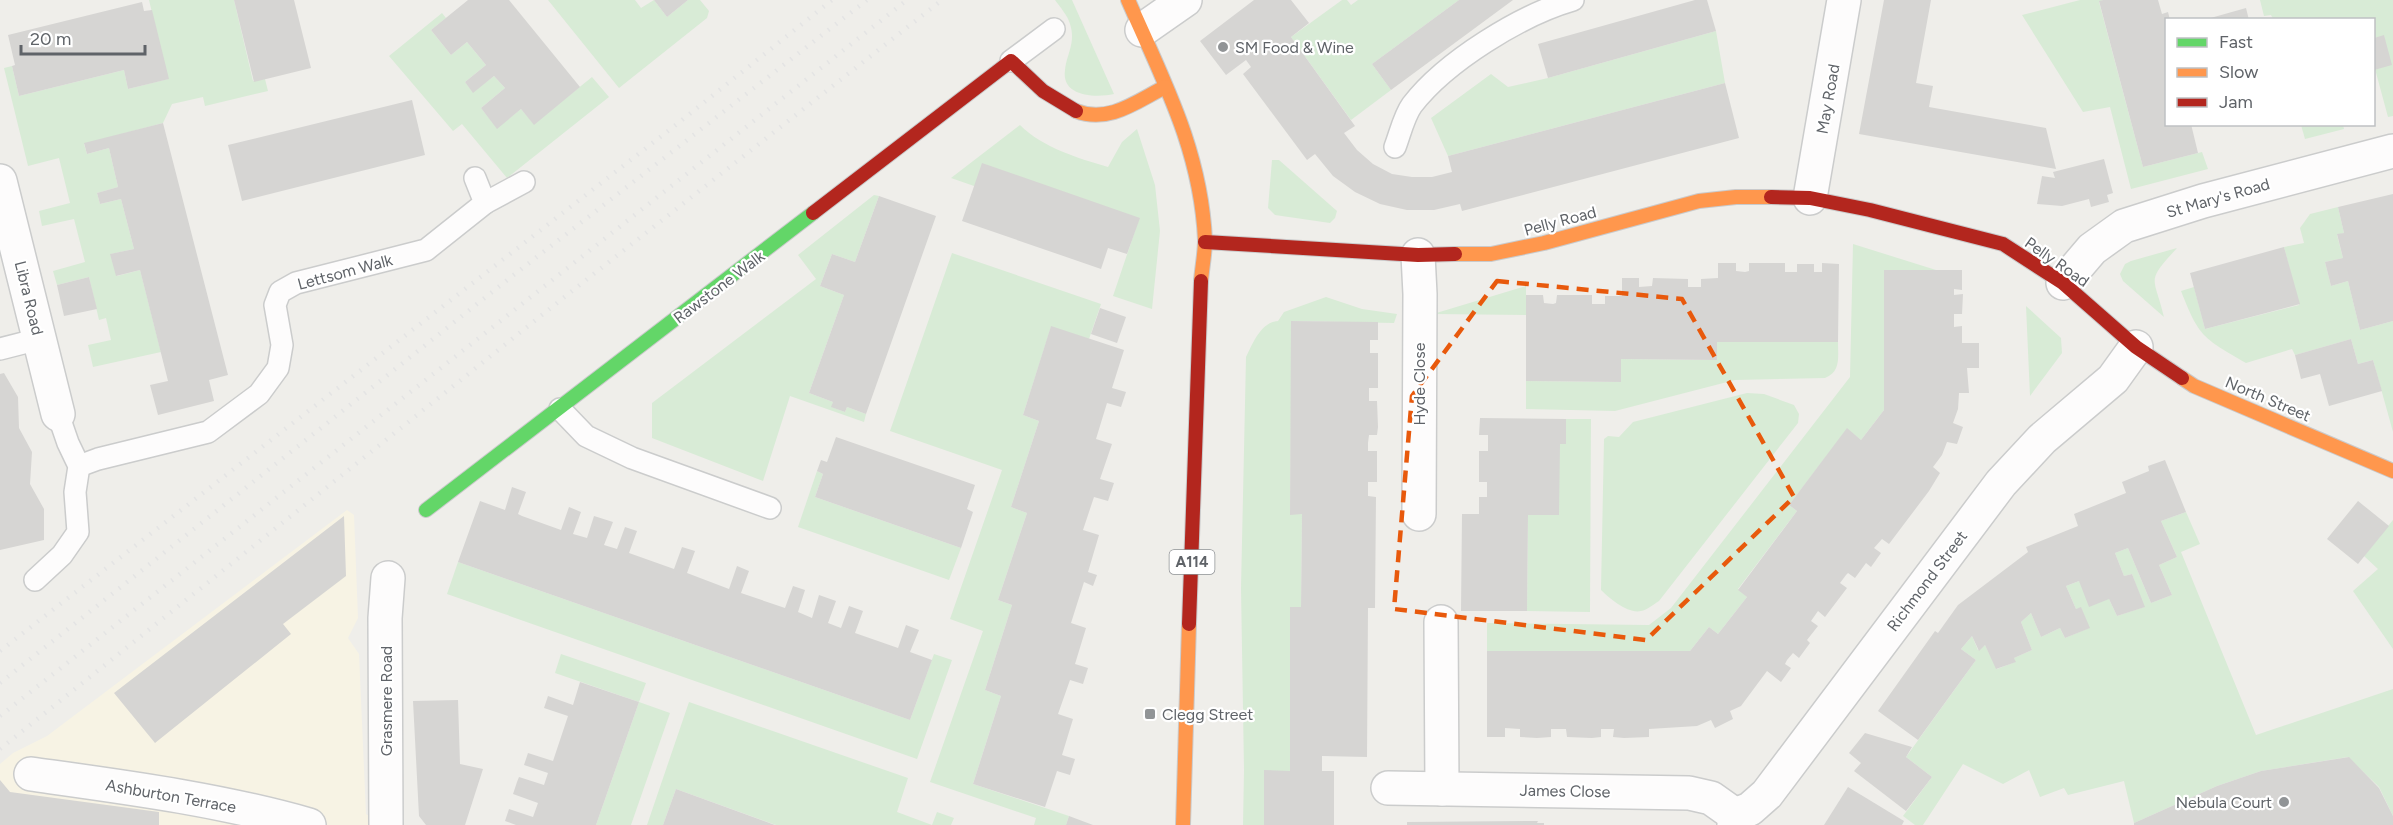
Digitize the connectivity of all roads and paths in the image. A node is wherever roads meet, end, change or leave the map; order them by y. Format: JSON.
{"nodes":[{"id":1,"x":1128,"y":0,"type":"edge"},
{"id":2,"x":1185,"y":0,"type":"edge"},
{"id":3,"x":1573,"y":0,"type":"edge"},
{"id":4,"x":1844,"y":0,"type":"edge"},
{"id":5,"x":1054,"y":29,"type":"dead end"},
{"id":6,"x":1142,"y":30,"type":"junction"},
{"id":7,"x":1011,"y":62,"type":"junction"},
{"id":8,"x":1166,"y":87,"type":"junction"},
{"id":9,"x":1395,"y":147,"type":"dead end"},
{"id":10,"x":2393,"y":151,"type":"edge"},
{"id":11,"x":475,"y":178,"type":"dead end"},
{"id":12,"x":0,"y":182,"type":"edge"},
{"id":13,"x":524,"y":182,"type":"dead end"},
{"id":14,"x":1810,"y":198,"type":"junction"},
{"id":15,"x":485,"y":203,"type":"junction"},
{"id":16,"x":1205,"y":243,"type":"junction"},
{"id":17,"x":1418,"y":255,"type":"junction"},
{"id":18,"x":2063,"y":283,"type":"junction"},
{"id":19,"x":39,"y":339,"type":"junction"},
{"id":20,"x":2136,"y":347,"type":"junction"},
{"id":21,"x":0,"y":349,"type":"edge"},
{"id":22,"x":560,"y":409,"type":"junction"},
{"id":23,"x":58,"y":414,"type":"joint"},
{"id":24,"x":79,"y":466,"type":"junction"},
{"id":25,"x":2393,"y":471,"type":"edge"},
{"id":26,"x":771,"y":508,"type":"dead end"},
{"id":27,"x":426,"y":510,"type":"dead end"},
{"id":28,"x":1419,"y":514,"type":"dead end"},
{"id":29,"x":388,"y":578,"type":"dead end"},
{"id":30,"x":35,"y":580,"type":"dead end"},
{"id":31,"x":1441,"y":622,"type":"dead end"},
{"id":32,"x":31,"y":774,"type":"dead end"},
{"id":33,"x":1388,"y":788,"type":"dead end"},
{"id":34,"x":1442,"y":789,"type":"junction"},
{"id":35,"x":1734,"y":820,"type":"edge"},
{"id":36,"x":309,"y":825,"type":"edge"},
{"id":37,"x":386,"y":825,"type":"edge"},
{"id":38,"x":1183,"y":825,"type":"edge"}],
"edges":[{"from":1,"to":6,"type":"street","number":"A114"},
{"from":2,"to":6,"type":"street"},
{"from":3,"to":9,"type":"lane"},
{"from":4,"to":14,"type":"street","name":"May Road"},
{"from":5,"to":7,"type":"lane","name":"Rawstone Walk"},
{"from":6,"to":8,"type":"street","number":"A114"},
{"from":7,"to":8,"type":"street"},
{"from":7,"to":22,"type":"street","name":"Rawstone Walk"},
{"from":8,"to":16,"type":"street","number":"A114"},
{"from":10,"to":18,"type":"street","name":"St Mary's Road"},
{"from":11,"to":15,"type":"lane"},
{"from":12,"to":19,"type":"street","name":"Libra Road"},
{"from":13,"to":15,"type":"lane","name":"Lettsom Walk"},
{"from":14,"to":17,"type":"street","name":"Pelly Road"},
{"from":14,"to":18,"type":"street","name":"Pelly Road"},
{"from":15,"to":24,"type":"lane","name":"Lettsom Walk"},
{"from":16,"to":17,"type":"street","name":"Pelly Road"},
{"from":16,"to":38,"type":"street","number":"A114"},
{"from":17,"to":28,"type":"street","name":"Hyde Close"},
{"from":18,"to":20,"type":"street","name":"Pelly Road"},
{"from":19,"to":21,"type":"lane"},
{"from":19,"to":23,"type":"street","name":"Libra Road"},
{"from":20,"to":25,"type":"street","name":"North Street"},
{"from":20,"to":35,"type":"street","name":"Richmond Street"},
{"from":22,"to":26,"type":"lane"},
{"from":22,"to":27,"type":"street","name":"Rawstone Walk"},
{"from":23,"to":24,"type":"lane"},
{"from":24,"to":30,"type":"lane"},
{"from":29,"to":37,"type":"street","name":"Grasmere Road"},
{"from":31,"to":34,"type":"street"},
{"from":32,"to":36,"type":"street","name":"Ashburton Terrace"},
{"from":33,"to":34,"type":"street","name":"James Close"},
{"from":34,"to":35,"type":"street","name":"James Close"}]}
